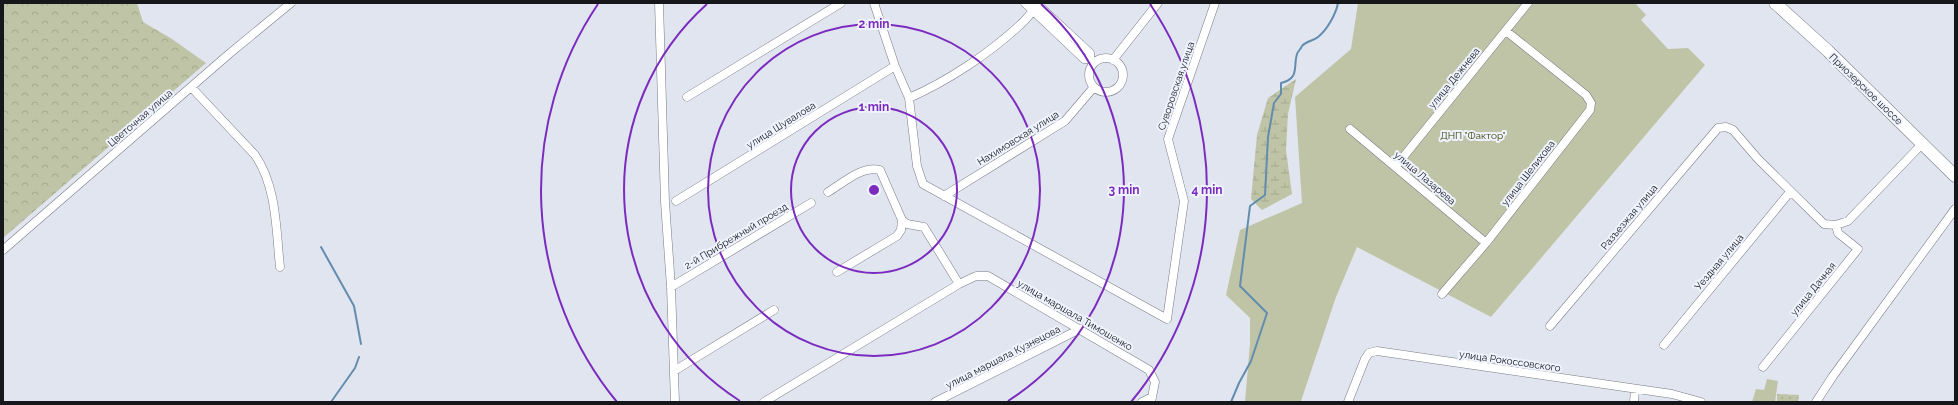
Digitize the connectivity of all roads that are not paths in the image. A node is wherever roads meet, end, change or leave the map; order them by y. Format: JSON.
{"nodes":[{"id":1,"x":291,"y":3,"type":"edge"},
{"id":2,"x":658,"y":3,"type":"edge"},
{"id":3,"x":841,"y":3,"type":"edge"},
{"id":4,"x":874,"y":3,"type":"edge"},
{"id":5,"x":1025,"y":3,"type":"edge"},
{"id":6,"x":1158,"y":3,"type":"edge"},
{"id":7,"x":1215,"y":3,"type":"edge"},
{"id":8,"x":1528,"y":3,"type":"edge"},
{"id":9,"x":1776,"y":3,"type":"edge"},
{"id":10,"x":1036,"y":5,"type":"edge"},
{"id":11,"x":1506,"y":31,"type":"junction"},
{"id":12,"x":1113,"y":60,"type":"junction"},
{"id":13,"x":1092,"y":61,"type":"junction"},
{"id":14,"x":896,"y":66,"type":"junction"},
{"id":15,"x":191,"y":87,"type":"junction"},
{"id":16,"x":1094,"y":87,"type":"junction"},
{"id":17,"x":687,"y":97,"type":"dead end"},
{"id":18,"x":909,"y":98,"type":"junction"},
{"id":19,"x":1350,"y":129,"type":"dead end"},
{"id":20,"x":1922,"y":144,"type":"junction"},
{"id":21,"x":1396,"y":166,"type":"junction"},
{"id":22,"x":1955,"y":176,"type":"edge"},
{"id":23,"x":828,"y":192,"type":"dead end"},
{"id":24,"x":1790,"y":192,"type":"junction"},
{"id":25,"x":944,"y":196,"type":"junction"},
{"id":26,"x":676,"y":201,"type":"dead end"},
{"id":27,"x":811,"y":203,"type":"dead end"},
{"id":28,"x":1955,"y":209,"type":"edge"},
{"id":29,"x":902,"y":220,"type":"junction"},
{"id":30,"x":917,"y":224,"type":"junction"},
{"id":31,"x":1836,"y":226,"type":"junction"},
{"id":32,"x":897,"y":236,"type":"junction"},
{"id":33,"x":1486,"y":243,"type":"junction"},
{"id":34,"x":3,"y":250,"type":"edge"},
{"id":35,"x":280,"y":267,"type":"dead end"},
{"id":36,"x":836,"y":272,"type":"dead end"},
{"id":37,"x":959,"y":284,"type":"junction"},
{"id":38,"x":671,"y":287,"type":"junction"},
{"id":39,"x":1442,"y":294,"type":"dead end"},
{"id":40,"x":774,"y":310,"type":"dead end"},
{"id":41,"x":1550,"y":326,"type":"dead end"},
{"id":42,"x":1080,"y":329,"type":"junction"},
{"id":43,"x":1664,"y":345,"type":"dead end"},
{"id":44,"x":1763,"y":366,"type":"dead end"},
{"id":45,"x":674,"y":371,"type":"junction"},
{"id":46,"x":1635,"y":389,"type":"junction"},
{"id":47,"x":1151,"y":400,"type":"edge"},
{"id":48,"x":675,"y":402,"type":"edge"},
{"id":49,"x":764,"y":402,"type":"edge"},
{"id":50,"x":935,"y":402,"type":"edge"},
{"id":51,"x":1142,"y":402,"type":"edge"},
{"id":52,"x":1348,"y":402,"type":"edge"},
{"id":53,"x":1634,"y":402,"type":"edge"},
{"id":54,"x":1701,"y":402,"type":"edge"},
{"id":55,"x":1816,"y":402,"type":"edge"}],
"edges":[{"from":1,"to":15,"type":"street","name":"Цветочная улица"},
{"from":2,"to":38,"type":"street"},
{"from":3,"to":17,"type":"street"},
{"from":4,"to":14,"type":"street"},
{"from":5,"to":10,"type":"street"},
{"from":6,"to":12,"type":"street"},
{"from":7,"to":25,"type":"street","name":"Суворовская улица"},
{"from":8,"to":11,"type":"street","name":"улица Дежнева"},
{"from":9,"to":20,"type":"main road","name":"Приозерское шоссе"},
{"from":10,"to":13,"type":"street"},
{"from":10,"to":18,"type":"street"},
{"from":11,"to":21,"type":"street","name":"улица Дежнева"},
{"from":11,"to":33,"type":"street","name":"улица Шелихова"},
{"from":12,"to":13,"type":"street"},
{"from":12,"to":16,"type":"street"},
{"from":13,"to":16,"type":"street"},
{"from":14,"to":18,"type":"street"},
{"from":14,"to":26,"type":"street","name":"улица Шувалова"},
{"from":15,"to":34,"type":"street","name":"Цветочная улица"},
{"from":15,"to":35,"type":"street"},
{"from":16,"to":25,"type":"street","name":"Нахимовская улица"},
{"from":18,"to":25,"type":"street"},
{"from":19,"to":21,"type":"street","name":"улица Лазарева"},
{"from":20,"to":22,"type":"main road","name":"Приозерское шоссе"},
{"from":20,"to":31,"type":"street"},
{"from":21,"to":33,"type":"street","name":"улица Лазарева"},
{"from":23,"to":29,"type":"street"},
{"from":24,"to":31,"type":"street"},
{"from":24,"to":41,"type":"street","name":"Разъезжая улица"},
{"from":24,"to":43,"type":"street","name":"Уездная улица"},
{"from":27,"to":38,"type":"street","name":"2-й Прибрежный проезд"},
{"from":28,"to":55,"type":"street"},
{"from":29,"to":30,"type":"street"},
{"from":29,"to":32,"type":"street"},
{"from":30,"to":32,"type":"street"},
{"from":30,"to":37,"type":"street"},
{"from":31,"to":44,"type":"street","name":"улица Дачная"},
{"from":32,"to":36,"type":"street"},
{"from":33,"to":39,"type":"street","name":"улица Шелихова"},
{"from":37,"to":42,"type":"street","name":"улица маршала Тимошенко"},
{"from":37,"to":49,"type":"street","name":"улица маршала Тимошенко"},
{"from":38,"to":45,"type":"street"},
{"from":40,"to":45,"type":"street"},
{"from":42,"to":47,"type":"street","name":"улица маршала Тимошенко"},
{"from":42,"to":50,"type":"street","name":"улица маршала Кузнецова"},
{"from":45,"to":48,"type":"street"},
{"from":46,"to":52,"type":"street","name":"улица Рокоссовского"},
{"from":46,"to":53,"type":"street"},
{"from":46,"to":54,"type":"street","name":"улица Рокоссовского"},
{"from":47,"to":51,"type":"street"}]}
